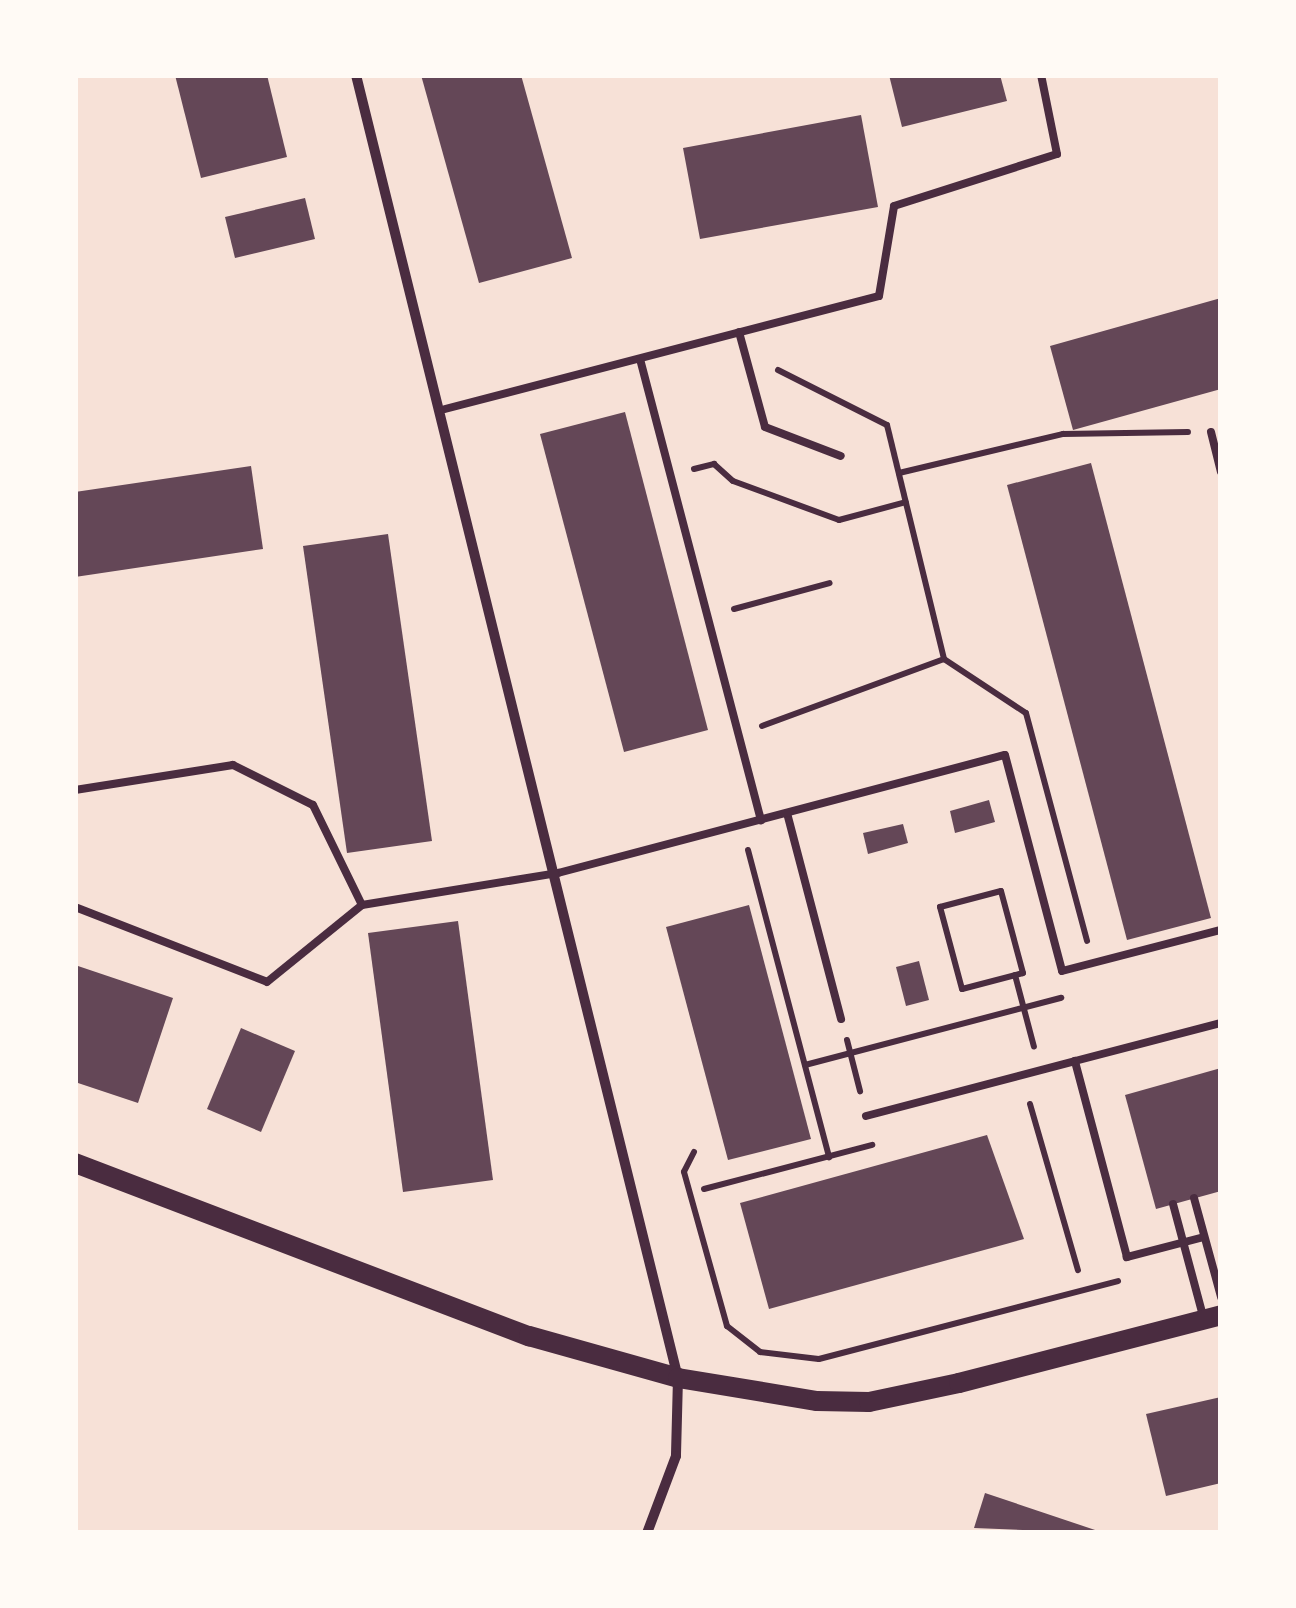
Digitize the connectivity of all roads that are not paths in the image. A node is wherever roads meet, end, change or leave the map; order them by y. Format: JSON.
{"nodes":[{"id":1,"x":356,"y":75,"type":"edge"},
{"id":2,"x":1041,"y":75,"type":"edge"},
{"id":3,"x":739,"y":332,"type":"junction"},
{"id":4,"x":640,"y":358,"type":"junction"},
{"id":5,"x":445,"y":409,"type":"junction"},
{"id":6,"x":1210,"y":432,"type":"road end"},
{"id":7,"x":841,"y":456,"type":"dead end"},
{"id":8,"x":1221,"y":472,"type":"edge"},
{"id":9,"x":75,"y":790,"type":"edge"},
{"id":10,"x":787,"y":813,"type":"junction"},
{"id":11,"x":761,"y":820,"type":"junction"},
{"id":12,"x":558,"y":873,"type":"junction"},
{"id":13,"x":362,"y":905,"type":"junction"},
{"id":14,"x":75,"y":907,"type":"edge"},
{"id":15,"x":1221,"y":930,"type":"edge"},
{"id":16,"x":841,"y":1019,"type":"road end"},
{"id":17,"x":1221,"y":1022,"type":"edge"},
{"id":18,"x":1075,"y":1061,"type":"junction"},
{"id":19,"x":866,"y":1116,"type":"road end"},
{"id":20,"x":75,"y":1163,"type":"edge"},
{"id":21,"x":1194,"y":1198,"type":"dead end"},
{"id":22,"x":1173,"y":1204,"type":"dead end"},
{"id":23,"x":1204,"y":1237,"type":"junction"},
{"id":24,"x":1183,"y":1242,"type":"junction"},
{"id":25,"x":1221,"y":1297,"type":"edge"},
{"id":26,"x":1213,"y":1317,"type":"edge"},
{"id":27,"x":678,"y":1378,"type":"junction"},
{"id":28,"x":648,"y":1529,"type":"edge"}],
"edges":[{"from":1,"to":5,"type":"street"},
{"from":2,"to":3,"type":"lane"},
{"from":3,"to":4,"type":"lane"},
{"from":3,"to":7,"type":"lane"},
{"from":4,"to":5,"type":"lane"},
{"from":4,"to":11,"type":"lane"},
{"from":5,"to":12,"type":"street"},
{"from":6,"to":8,"type":"lane"},
{"from":9,"to":13,"type":"lane"},
{"from":10,"to":11,"type":"lane"},
{"from":10,"to":15,"type":"lane"},
{"from":10,"to":16,"type":"lane"},
{"from":11,"to":12,"type":"lane"},
{"from":12,"to":13,"type":"lane"},
{"from":12,"to":27,"type":"street"},
{"from":13,"to":14,"type":"lane"},
{"from":17,"to":18,"type":"lane"},
{"from":18,"to":19,"type":"lane"},
{"from":18,"to":24,"type":"lane"},
{"from":20,"to":27,"type":"main road"},
{"from":21,"to":23,"type":"lane"},
{"from":22,"to":24,"type":"lane"},
{"from":23,"to":24,"type":"lane"},
{"from":23,"to":25,"type":"lane"},
{"from":24,"to":26,"type":"lane"},
{"from":26,"to":27,"type":"main road"},
{"from":27,"to":28,"type":"street"}]}
